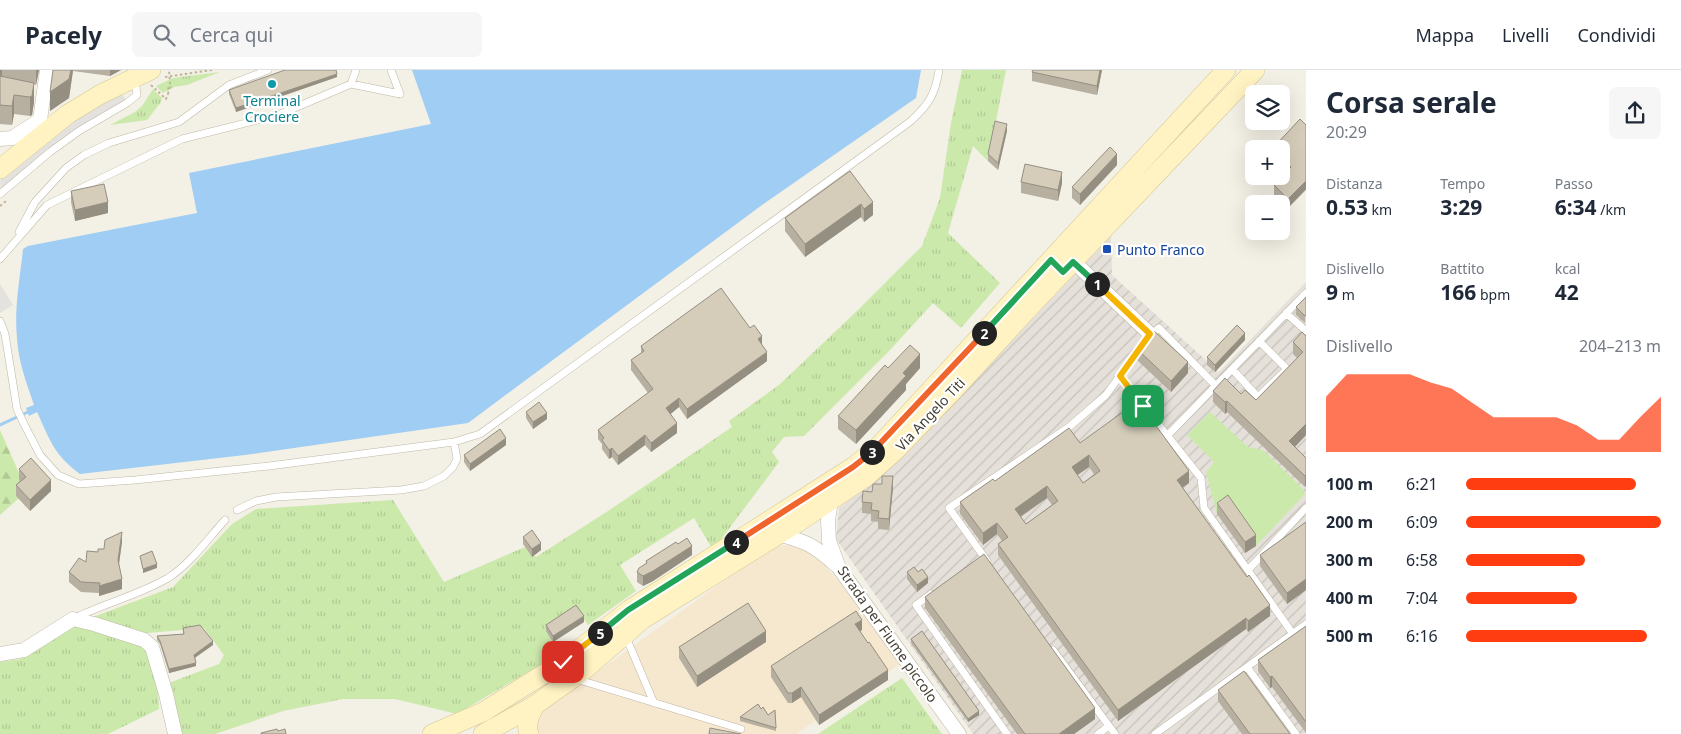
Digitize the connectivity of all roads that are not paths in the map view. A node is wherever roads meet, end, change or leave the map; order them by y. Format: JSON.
{"nodes":[{"id":1,"x":47,"y":70,"type":"edge"},
{"id":2,"x":268,"y":70,"type":"edge"},
{"id":3,"x":356,"y":70,"type":"edge"},
{"id":4,"x":391,"y":70,"type":"edge"},
{"id":5,"x":940,"y":70,"type":"edge"},
{"id":6,"x":1226,"y":70,"type":"edge"},
{"id":7,"x":1255,"y":70,"type":"edge"},
{"id":8,"x":144,"y":75,"type":"edge"},
{"id":9,"x":351,"y":84,"type":"junction"},
{"id":10,"x":26,"y":92,"type":"edge"},
{"id":11,"x":43,"y":95,"type":"junction"},
{"id":12,"x":0,"y":139,"type":"edge"},
{"id":13,"x":0,"y":169,"type":"edge"},
{"id":14,"x":0,"y":194,"type":"edge"},
{"id":15,"x":12,"y":244,"type":"junction"},
{"id":16,"x":0,"y":259,"type":"edge"},
{"id":17,"x":1066,"y":259,"type":"junction"},
{"id":18,"x":1306,"y":292,"type":"edge"},
{"id":19,"x":1286,"y":313,"type":"junction"},
{"id":20,"x":0,"y":321,"type":"edge"},
{"id":21,"x":1306,"y":332,"type":"edge"},
{"id":22,"x":1150,"y":334,"type":"junction"},
{"id":23,"x":1259,"y":342,"type":"junction"},
{"id":24,"x":1232,"y":369,"type":"junction"},
{"id":25,"x":1120,"y":376,"type":"junction"},
{"id":26,"x":1216,"y":386,"type":"junction"},
{"id":27,"x":1167,"y":436,"type":"junction"},
{"id":28,"x":454,"y":442,"type":"junction"},
{"id":29,"x":831,"y":500,"type":"junction"},
{"id":30,"x":1306,"y":508,"type":"edge"},
{"id":31,"x":237,"y":510,"type":"dead end"},
{"id":32,"x":225,"y":520,"type":"dead end"},
{"id":33,"x":778,"y":534,"type":"junction"},
{"id":34,"x":984,"y":556,"type":"junction"},
{"id":35,"x":976,"y":562,"type":"edge"},
{"id":36,"x":989,"y":564,"type":"edge"},
{"id":37,"x":839,"y":568,"type":"junction"},
{"id":38,"x":1248,"y":570,"type":"junction"},
{"id":39,"x":938,"y":589,"type":"edge"},
{"id":40,"x":73,"y":619,"type":"junction"},
{"id":41,"x":1306,"y":624,"type":"edge"},
{"id":42,"x":1293,"y":634,"type":"junction"},
{"id":43,"x":625,"y":635,"type":"junction"},
{"id":44,"x":1046,"y":641,"type":"edge"},
{"id":45,"x":0,"y":654,"type":"edge"},
{"id":46,"x":1247,"y":667,"type":"junction"},
{"id":47,"x":573,"y":678,"type":"junction"},
{"id":48,"x":654,"y":703,"type":"junction"},
{"id":49,"x":534,"y":705,"type":"junction"},
{"id":50,"x":483,"y":712,"type":"junction"},
{"id":51,"x":1109,"y":726,"type":"junction"},
{"id":52,"x":504,"y":729,"type":"edge"},
{"id":53,"x":740,"y":729,"type":"dead end"},
{"id":54,"x":175,"y":734,"type":"edge"},
{"id":55,"x":432,"y":734,"type":"edge"},
{"id":56,"x":483,"y":734,"type":"edge"},
{"id":57,"x":530,"y":734,"type":"edge"},
{"id":58,"x":959,"y":734,"type":"edge"},
{"id":59,"x":1006,"y":734,"type":"edge"},
{"id":60,"x":1098,"y":734,"type":"edge"},
{"id":61,"x":1115,"y":734,"type":"edge"},
{"id":62,"x":1155,"y":734,"type":"edge"},
{"id":63,"x":1296,"y":734,"type":"edge"}],
"edges":[{"from":1,"to":11,"type":"street"},
{"from":2,"to":15,"type":"lane"},
{"from":3,"to":9,"type":"lane"},
{"from":4,"to":9,"type":"lane"},
{"from":5,"to":28,"type":"lane"},
{"from":6,"to":17,"type":"main road","name":"Via Angelo Titi"},
{"from":7,"to":17,"type":"main road","name":"Via Angelo Titi"},
{"from":8,"to":13,"type":"main road"},
{"from":8,"to":14,"type":"lane"},
{"from":9,"to":15,"type":"lane"},
{"from":10,"to":11,"type":"street"},
{"from":11,"to":12,"type":"street"},
{"from":15,"to":16,"type":"lane"},
{"from":17,"to":22,"type":"street"},
{"from":17,"to":29,"type":"main road","name":"Via Angelo Titi"},
{"from":17,"to":50,"type":"main road","name":"Via Angelo Titi"},
{"from":18,"to":19,"type":"lane"},
{"from":19,"to":21,"type":"lane"},
{"from":19,"to":23,"type":"lane"},
{"from":20,"to":28,"type":"lane"},
{"from":22,"to":25,"type":"lane"},
{"from":22,"to":26,"type":"lane"},
{"from":23,"to":24,"type":"lane"},
{"from":23,"to":24,"type":"lane"},
{"from":24,"to":26,"type":"lane"},
{"from":25,"to":27,"type":"lane"},
{"from":25,"to":34,"type":"lane"},
{"from":26,"to":27,"type":"lane"},
{"from":27,"to":38,"type":"lane"},
{"from":28,"to":31,"type":"lane"},
{"from":29,"to":33,"type":"main road","name":"Via Angelo Titi"},
{"from":29,"to":37,"type":"street","name":"Strada per Fiume piccolo"},
{"from":30,"to":38,"type":"lane"},
{"from":32,"to":40,"type":"lane"},
{"from":33,"to":37,"type":"street"},
{"from":33,"to":43,"type":"main road","name":"Via Angelo Titi"},
{"from":34,"to":35,"type":"lane"},
{"from":34,"to":36,"type":"lane"},
{"from":37,"to":58,"type":"street","name":"Strada per Fiume piccolo"},
{"from":38,"to":42,"type":"lane"},
{"from":39,"to":59,"type":"lane"},
{"from":40,"to":45,"type":"street"},
{"from":40,"to":54,"type":"street"},
{"from":41,"to":42,"type":"lane"},
{"from":42,"to":46,"type":"lane"},
{"from":43,"to":47,"type":"main road","name":"Via Angelo Titi"},
{"from":43,"to":48,"type":"lane"},
{"from":44,"to":51,"type":"lane"},
{"from":46,"to":62,"type":"lane"},
{"from":46,"to":63,"type":"lane"},
{"from":47,"to":48,"type":"lane"},
{"from":47,"to":49,"type":"main road","name":"Via Angelo Titi"},
{"from":48,"to":53,"type":"lane"},
{"from":49,"to":52,"type":"main road","name":"Via Angelo Titi"},
{"from":49,"to":57,"type":"main road"},
{"from":50,"to":52,"type":"main road"},
{"from":50,"to":55,"type":"main road","name":"Via Angelo Titi"},
{"from":51,"to":60,"type":"lane"},
{"from":51,"to":61,"type":"lane"},
{"from":52,"to":56,"type":"main road","name":"Via Angelo Titi"}]}
